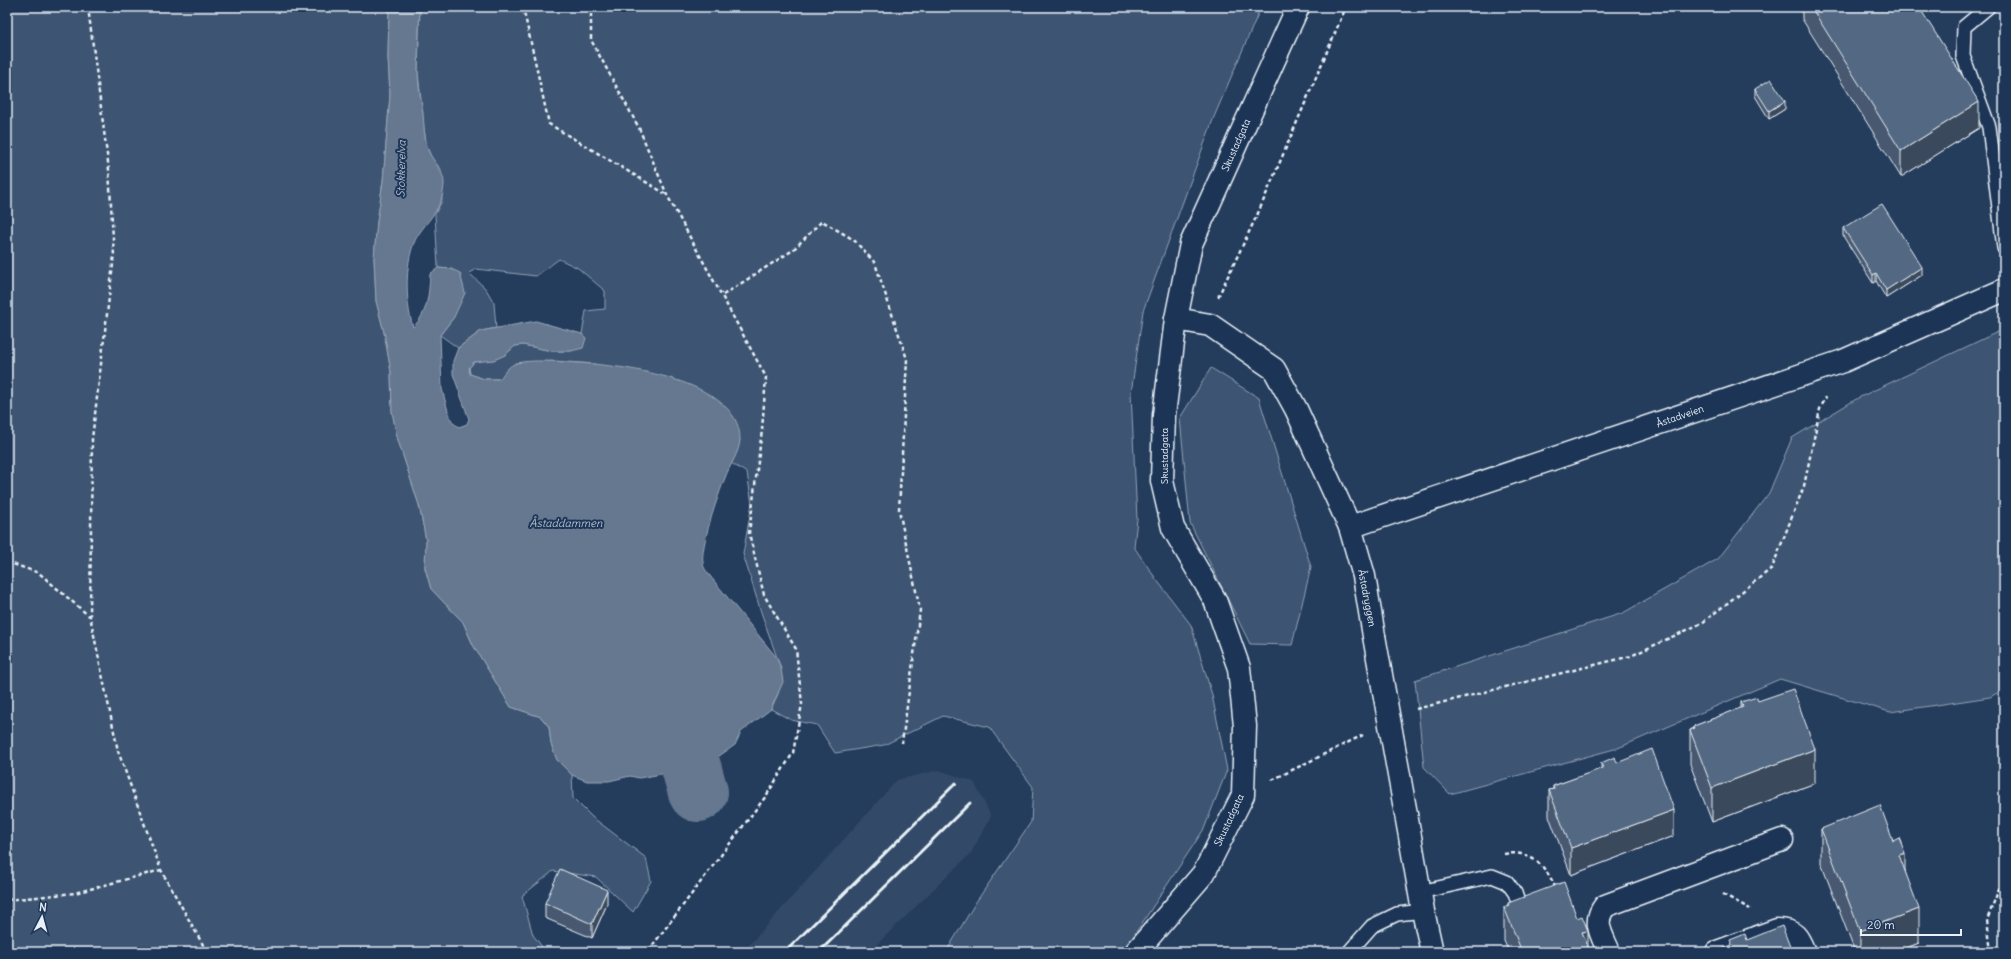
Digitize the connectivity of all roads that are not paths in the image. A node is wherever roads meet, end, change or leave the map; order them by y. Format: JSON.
{"nodes":[{"id":1,"x":1298,"y":7,"type":"edge"},
{"id":2,"x":1988,"y":7,"type":"edge"},
{"id":3,"x":2004,"y":248,"type":"edge"},
{"id":4,"x":2004,"y":290,"type":"edge"},
{"id":5,"x":1176,"y":319,"type":"junction"},
{"id":6,"x":1350,"y":527,"type":"junction"},
{"id":7,"x":1782,"y":840,"type":"dead end"},
{"id":8,"x":1421,"y":902,"type":"junction"},
{"id":9,"x":1524,"y":921,"type":"edge"},
{"id":10,"x":1136,"y":952,"type":"edge"},
{"id":11,"x":1349,"y":952,"type":"edge"},
{"id":12,"x":1432,"y":952,"type":"edge"},
{"id":13,"x":1608,"y":952,"type":"edge"},
{"id":14,"x":1717,"y":952,"type":"edge"},
{"id":15,"x":1804,"y":952,"type":"edge"}],
"edges":[{"from":1,"to":5,"type":"street","name":"Skustadgata"},
{"from":2,"to":3,"type":"lane"},
{"from":4,"to":6,"type":"street","name":"Åstadveien"},
{"from":5,"to":6,"type":"street","name":"Åstadryggen"},
{"from":5,"to":10,"type":"street","name":"Skustadgata"},
{"from":6,"to":8,"type":"street","name":"Åstadryggen","bridge":true},
{"from":7,"to":13,"type":"street"},
{"from":8,"to":9,"type":"lane"},
{"from":8,"to":11,"type":"lane"},
{"from":8,"to":12,"type":"street","name":"Åstadryggen"},
{"from":14,"to":15,"type":"street"}]}
